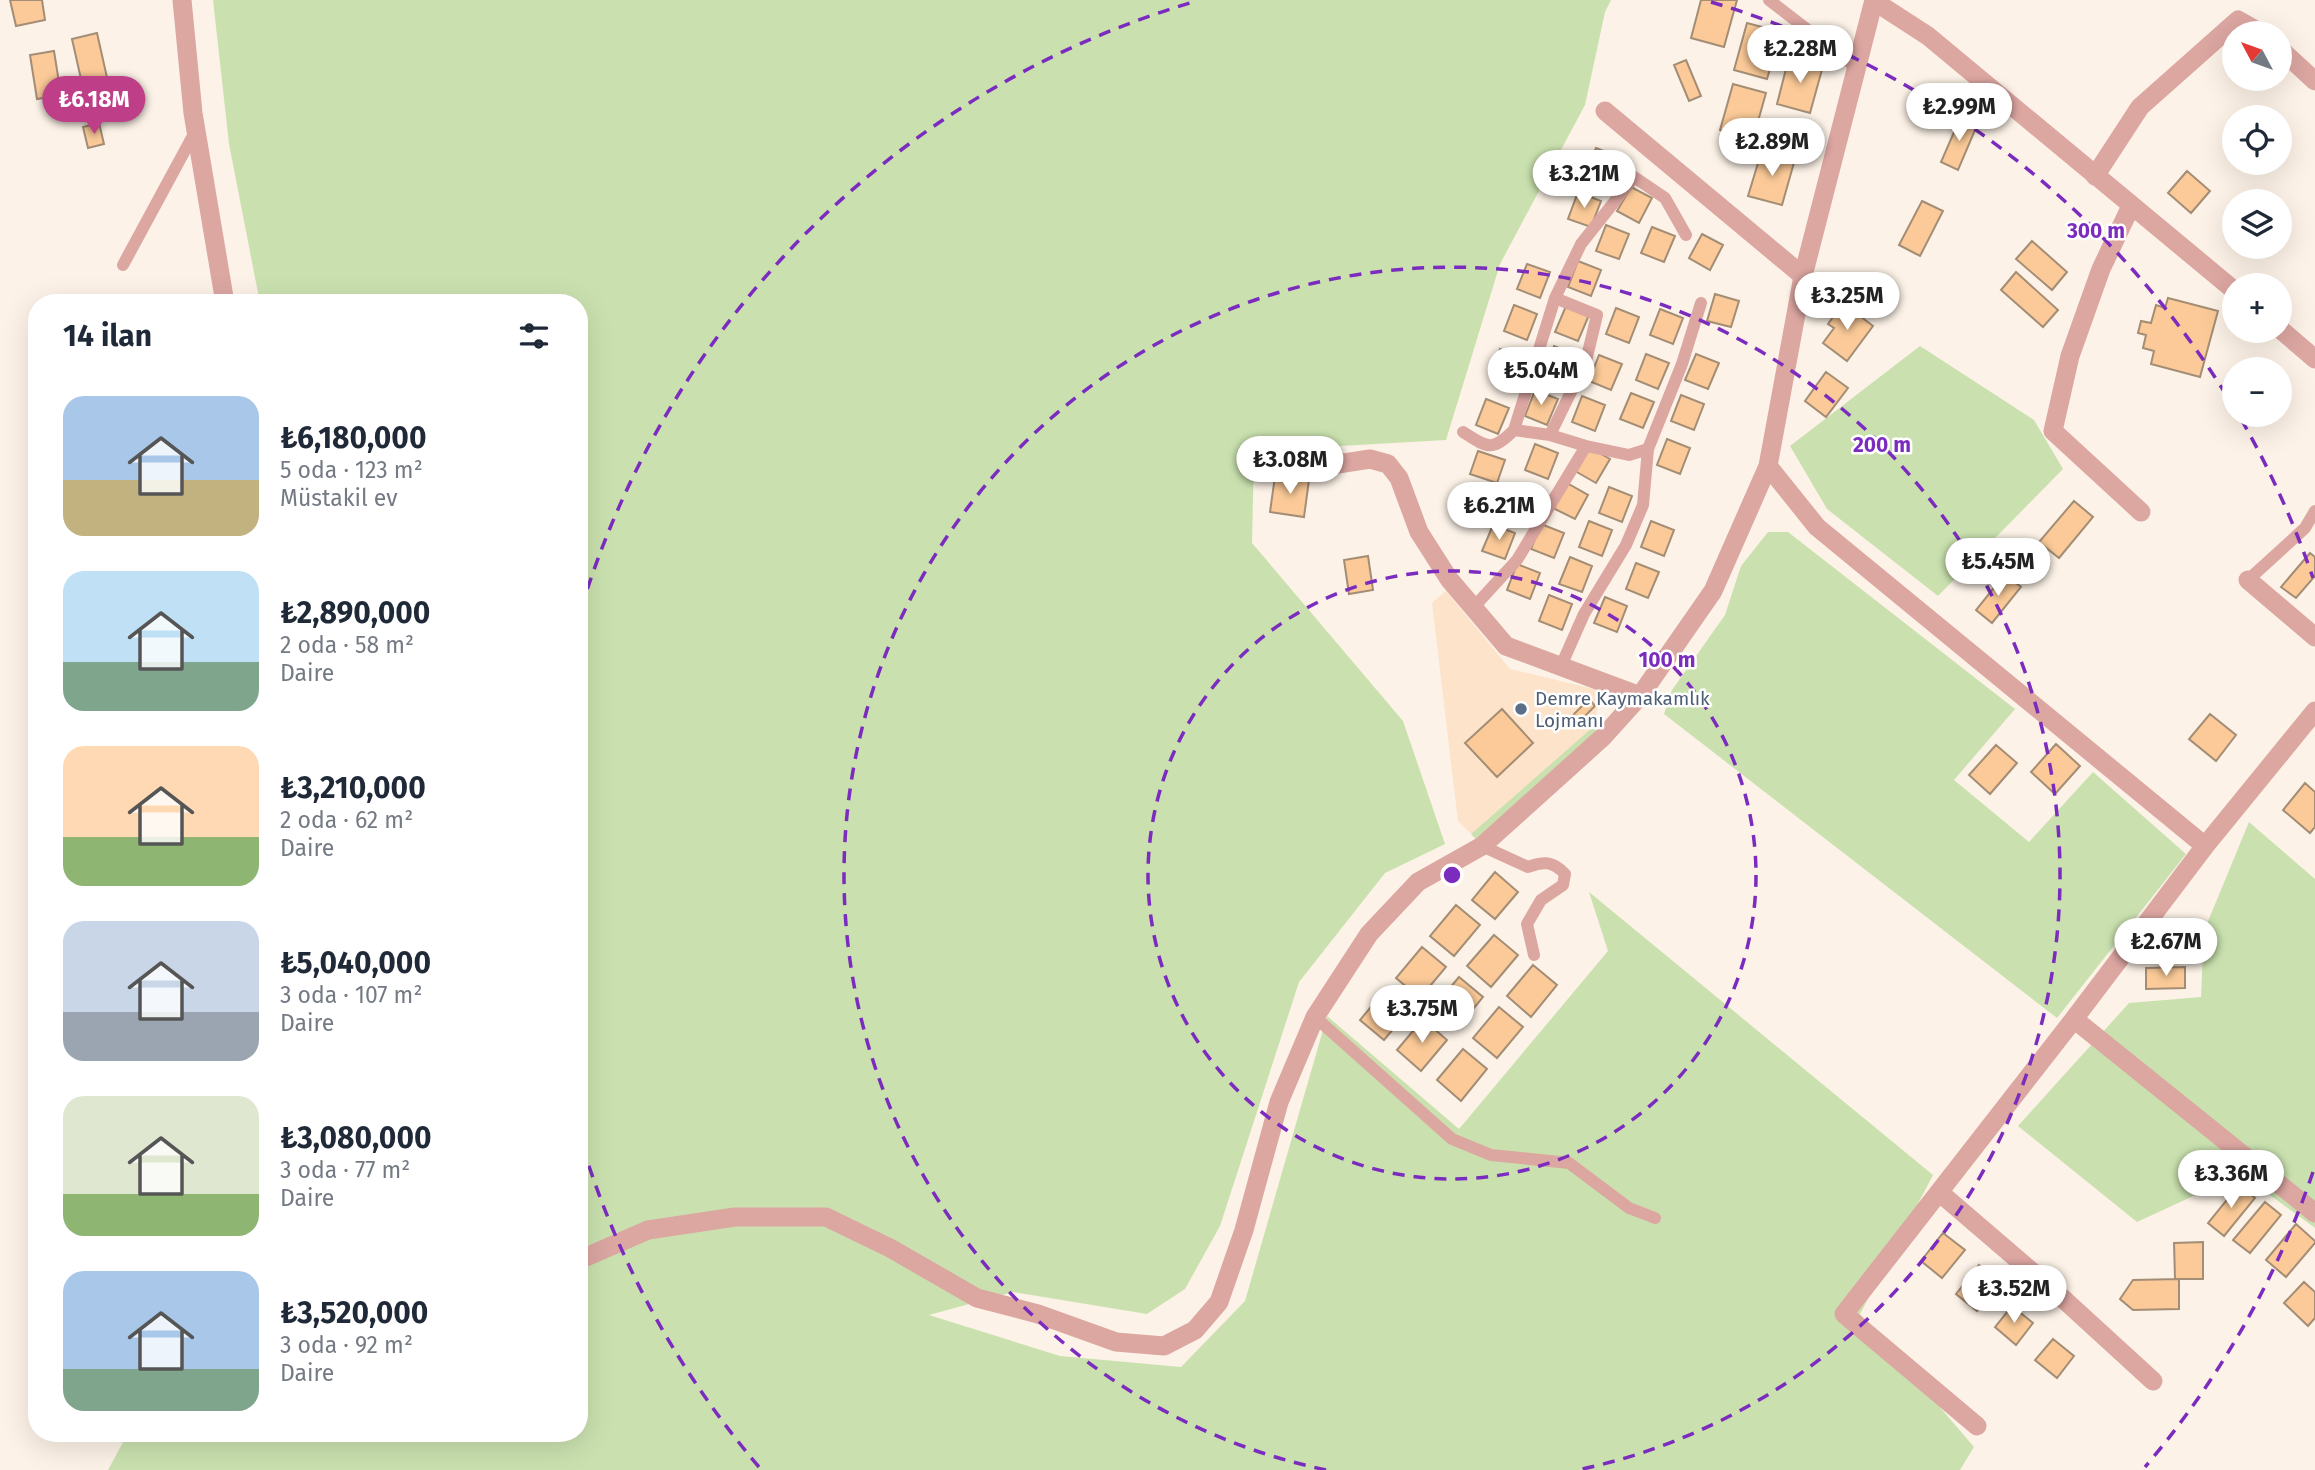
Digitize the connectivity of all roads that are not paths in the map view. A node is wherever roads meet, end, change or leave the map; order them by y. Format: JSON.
{"nodes":[{"id":1,"x":182,"y":0,"type":"edge"},
{"id":2,"x":1769,"y":0,"type":"edge"},
{"id":3,"x":1874,"y":1,"type":"edge"},
{"id":4,"x":2222,"y":34,"type":"edge"},
{"id":5,"x":2292,"y":60,"type":"edge"},
{"id":6,"x":1857,"y":68,"type":"junction"},
{"id":7,"x":2315,"y":81,"type":"edge"},
{"id":8,"x":1605,"y":111,"type":"dead end"},
{"id":9,"x":196,"y":130,"type":"junction"},
{"id":10,"x":2095,"y":176,"type":"junction"},
{"id":11,"x":2131,"y":206,"type":"junction"},
{"id":12,"x":1686,"y":235,"type":"dead end"},
{"id":13,"x":123,"y":265,"type":"dead end"},
{"id":14,"x":1803,"y":276,"type":"junction"},
{"id":15,"x":2222,"y":280,"type":"edge"},
{"id":16,"x":223,"y":294,"type":"edge"},
{"id":17,"x":1555,"y":298,"type":"junction"},
{"id":18,"x":1701,"y":303,"type":"dead end"},
{"id":19,"x":2292,"y":339,"type":"edge"},
{"id":20,"x":2315,"y":359,"type":"edge"},
{"id":21,"x":1514,"y":430,"type":"junction"},
{"id":22,"x":1464,"y":432,"type":"dead end"},
{"id":23,"x":1550,"y":435,"type":"junction"},
{"id":24,"x":1586,"y":446,"type":"junction"},
{"id":25,"x":1648,"y":449,"type":"junction"},
{"id":26,"x":1768,"y":466,"type":"junction"},
{"id":27,"x":1280,"y":473,"type":"dead end"},
{"id":28,"x":2315,"y":511,"type":"edge"},
{"id":29,"x":2141,"y":512,"type":"dead end"},
{"id":30,"x":2248,"y":580,"type":"joint"},
{"id":31,"x":1474,"y":608,"type":"junction"},
{"id":32,"x":2315,"y":637,"type":"edge"},
{"id":33,"x":1561,"y":666,"type":"junction"},
{"id":34,"x":1640,"y":695,"type":"junction"},
{"id":35,"x":2315,"y":711,"type":"edge"},
{"id":36,"x":1482,"y":846,"type":"junction"},
{"id":37,"x":2205,"y":846,"type":"junction"},
{"id":38,"x":1534,"y":955,"type":"dead end"},
{"id":39,"x":1315,"y":1017,"type":"junction"},
{"id":40,"x":2074,"y":1019,"type":"junction"},
{"id":41,"x":1939,"y":1192,"type":"junction"},
{"id":42,"x":2315,"y":1213,"type":"edge"},
{"id":43,"x":1655,"y":1218,"type":"dead end"},
{"id":44,"x":588,"y":1256,"type":"edge"},
{"id":45,"x":2153,"y":1381,"type":"dead end"},
{"id":46,"x":1977,"y":1426,"type":"dead end"}],
"edges":[{"from":1,"to":9,"type":"street"},
{"from":2,"to":6,"type":"lane"},
{"from":3,"to":6,"type":"street"},
{"from":3,"to":10,"type":"street"},
{"from":4,"to":10,"type":"street"},
{"from":5,"to":7,"type":"street"},
{"from":6,"to":14,"type":"street"},
{"from":8,"to":14,"type":"street"},
{"from":9,"to":13,"type":"lane"},
{"from":9,"to":16,"type":"street"},
{"from":10,"to":11,"type":"street"},
{"from":11,"to":15,"type":"street"},
{"from":11,"to":29,"type":"street"},
{"from":12,"to":17,"type":"lane"},
{"from":14,"to":26,"type":"street"},
{"from":17,"to":21,"type":"lane"},
{"from":17,"to":23,"type":"lane"},
{"from":18,"to":25,"type":"lane"},
{"from":19,"to":20,"type":"street"},
{"from":21,"to":22,"type":"lane"},
{"from":21,"to":23,"type":"lane"},
{"from":23,"to":24,"type":"lane"},
{"from":24,"to":25,"type":"lane"},
{"from":24,"to":31,"type":"lane"},
{"from":25,"to":33,"type":"lane"},
{"from":26,"to":34,"type":"street"},
{"from":26,"to":37,"type":"street"},
{"from":27,"to":31,"type":"street"},
{"from":28,"to":30,"type":"lane"},
{"from":30,"to":32,"type":"street"},
{"from":31,"to":33,"type":"street"},
{"from":33,"to":34,"type":"street"},
{"from":34,"to":36,"type":"street"},
{"from":35,"to":37,"type":"street"},
{"from":36,"to":38,"type":"lane"},
{"from":36,"to":39,"type":"street"},
{"from":37,"to":40,"type":"street"},
{"from":39,"to":43,"type":"lane"},
{"from":39,"to":44,"type":"street"},
{"from":40,"to":41,"type":"street"},
{"from":40,"to":42,"type":"street"},
{"from":41,"to":45,"type":"street"},
{"from":41,"to":46,"type":"street"}]}
